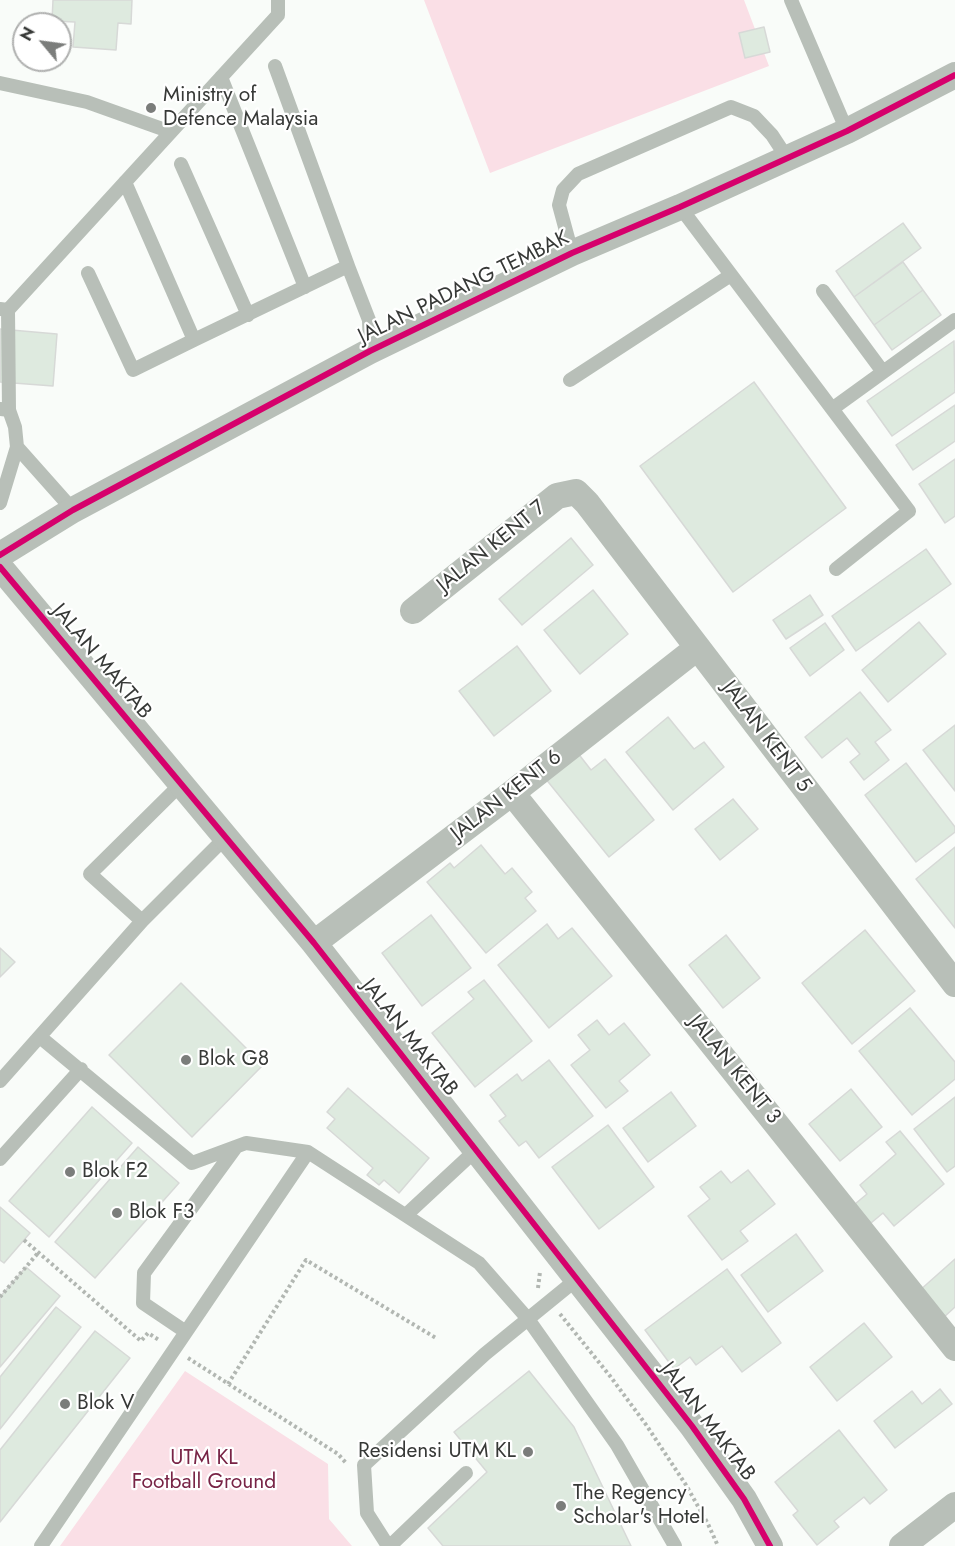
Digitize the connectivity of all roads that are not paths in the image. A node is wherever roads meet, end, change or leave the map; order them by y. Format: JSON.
{"nodes":[{"id":1,"x":278,"y":0,"type":"edge"},
{"id":2,"x":791,"y":0,"type":"edge"},
{"id":3,"x":275,"y":66,"type":"dead end"},
{"id":4,"x":955,"y":75,"type":"edge"},
{"id":5,"x":221,"y":77,"type":"junction"},
{"id":6,"x":0,"y":83,"type":"edge"},
{"id":7,"x":847,"y":131,"type":"junction"},
{"id":8,"x":171,"y":132,"type":"junction"},
{"id":9,"x":787,"y":158,"type":"junction"},
{"id":10,"x":181,"y":164,"type":"dead end"},
{"id":11,"x":125,"y":182,"type":"junction"},
{"id":12,"x":680,"y":207,"type":"junction"},
{"id":13,"x":572,"y":253,"type":"junction"},
{"id":14,"x":348,"y":266,"type":"junction"},
{"id":15,"x":88,"y":273,"type":"dead end"},
{"id":16,"x":731,"y":275,"type":"junction"},
{"id":17,"x":305,"y":287,"type":"junction"},
{"id":18,"x":823,"y":291,"type":"dead end"},
{"id":19,"x":4,"y":309,"type":"edge"},
{"id":20,"x":248,"y":315,"type":"junction"},
{"id":21,"x":955,"y":320,"type":"edge"},
{"id":22,"x":194,"y":340,"type":"junction"},
{"id":23,"x":370,"y":351,"type":"junction"},
{"id":24,"x":883,"y":372,"type":"junction"},
{"id":25,"x":570,"y":380,"type":"dead end"},
{"id":26,"x":4,"y":409,"type":"edge"},
{"id":27,"x":832,"y":409,"type":"junction"},
{"id":28,"x":16,"y":447,"type":"junction"},
{"id":29,"x":576,"y":492,"type":"joint"},
{"id":30,"x":0,"y":503,"type":"edge"},
{"id":31,"x":73,"y":510,"type":"junction"},
{"id":32,"x":0,"y":555,"type":"edge"},
{"id":33,"x":0,"y":567,"type":"edge"},
{"id":34,"x":836,"y":569,"type":"dead end"},
{"id":35,"x":413,"y":611,"type":"dead end"},
{"id":36,"x":697,"y":648,"type":"junction"},
{"id":37,"x":181,"y":784,"type":"junction"},
{"id":38,"x":512,"y":793,"type":"junction"},
{"id":39,"x":225,"y":837,"type":"junction"},
{"id":40,"x":142,"y":921,"type":"junction"},
{"id":41,"x":314,"y":943,"type":"junction"},
{"id":42,"x":955,"y":984,"type":"edge"},
{"id":43,"x":40,"y":1037,"type":"junction"},
{"id":44,"x":81,"y":1069,"type":"junction"},
{"id":45,"x":0,"y":1081,"type":"edge"},
{"id":46,"x":237,"y":1146,"type":"junction"},
{"id":47,"x":476,"y":1150,"type":"junction"},
{"id":48,"x":308,"y":1152,"type":"junction"},
{"id":49,"x":0,"y":1159,"type":"edge"},
{"id":50,"x":406,"y":1215,"type":"junction"},
{"id":51,"x":577,"y":1279,"type":"junction"},
{"id":52,"x":528,"y":1319,"type":"junction"},
{"id":53,"x":186,"y":1332,"type":"junction"},
{"id":54,"x":955,"y":1347,"type":"edge"},
{"id":55,"x":466,"y":1473,"type":"dead end"},
{"id":56,"x":955,"y":1505,"type":"edge"},
{"id":57,"x":40,"y":1546,"type":"edge"},
{"id":58,"x":389,"y":1546,"type":"edge"},
{"id":59,"x":675,"y":1546,"type":"edge"},
{"id":60,"x":770,"y":1546,"type":"edge"},
{"id":61,"x":902,"y":1546,"type":"edge"}],
"edges":[{"from":1,"to":5,"type":"lane"},
{"from":2,"to":7,"type":"lane"},
{"from":3,"to":14,"type":"lane"},
{"from":4,"to":7,"type":"street","name":"JALAN PADANG TEMBAK"},
{"from":5,"to":8,"type":"lane"},
{"from":5,"to":17,"type":"lane"},
{"from":6,"to":8,"type":"lane"},
{"from":7,"to":9,"type":"street","name":"JALAN PADANG TEMBAK"},
{"from":8,"to":11,"type":"lane"},
{"from":9,"to":12,"type":"street","name":"JALAN PADANG TEMBAK"},
{"from":9,"to":13,"type":"lane"},
{"from":10,"to":20,"type":"lane"},
{"from":11,"to":19,"type":"lane"},
{"from":11,"to":22,"type":"lane"},
{"from":12,"to":13,"type":"street","name":"JALAN PADANG TEMBAK"},
{"from":12,"to":16,"type":"lane"},
{"from":13,"to":23,"type":"street","name":"JALAN PADANG TEMBAK"},
{"from":14,"to":17,"type":"lane"},
{"from":14,"to":23,"type":"lane"},
{"from":15,"to":22,"type":"lane"},
{"from":16,"to":25,"type":"lane"},
{"from":16,"to":27,"type":"lane"},
{"from":17,"to":20,"type":"lane"},
{"from":18,"to":24,"type":"lane"},
{"from":19,"to":26,"type":"lane"},
{"from":20,"to":22,"type":"lane"},
{"from":21,"to":24,"type":"lane"},
{"from":23,"to":31,"type":"street","name":"JALAN PADANG TEMBAK"},
{"from":24,"to":27,"type":"lane"},
{"from":26,"to":28,"type":"lane"},
{"from":27,"to":34,"type":"lane"},
{"from":28,"to":30,"type":"lane"},
{"from":28,"to":31,"type":"lane"},
{"from":29,"to":35,"type":"street","name":"JALAN KENT 7"},
{"from":29,"to":36,"type":"street","name":"JALAN KENT 5"},
{"from":31,"to":32,"type":"street","name":"JALAN PADANG TEMBAK"},
{"from":33,"to":37,"type":"street","name":"JALAN MAKTAB"},
{"from":36,"to":38,"type":"street","name":"JALAN KENT 6"},
{"from":36,"to":42,"type":"street","name":"JALAN KENT 5"},
{"from":37,"to":39,"type":"street","name":"JALAN MAKTAB"},
{"from":37,"to":40,"type":"lane"},
{"from":38,"to":41,"type":"street","name":"JALAN KENT 6"},
{"from":38,"to":54,"type":"street","name":"JALAN KENT 3"},
{"from":39,"to":40,"type":"lane"},
{"from":39,"to":41,"type":"street","name":"JALAN MAKTAB"},
{"from":40,"to":43,"type":"lane"},
{"from":41,"to":47,"type":"street","name":"JALAN MAKTAB"},
{"from":43,"to":44,"type":"lane"},
{"from":43,"to":45,"type":"lane"},
{"from":44,"to":46,"type":"lane"},
{"from":44,"to":49,"type":"lane"},
{"from":46,"to":48,"type":"lane"},
{"from":46,"to":53,"type":"lane"},
{"from":47,"to":50,"type":"lane"},
{"from":47,"to":51,"type":"street","name":"JALAN MAKTAB"},
{"from":48,"to":50,"type":"lane"},
{"from":48,"to":53,"type":"lane"},
{"from":50,"to":52,"type":"lane"},
{"from":51,"to":52,"type":"lane"},
{"from":51,"to":60,"type":"street","name":"JALAN MAKTAB"},
{"from":52,"to":58,"type":"lane"},
{"from":52,"to":59,"type":"lane"},
{"from":53,"to":57,"type":"lane"},
{"from":55,"to":58,"type":"lane"},
{"from":56,"to":61,"type":"street"}]}
